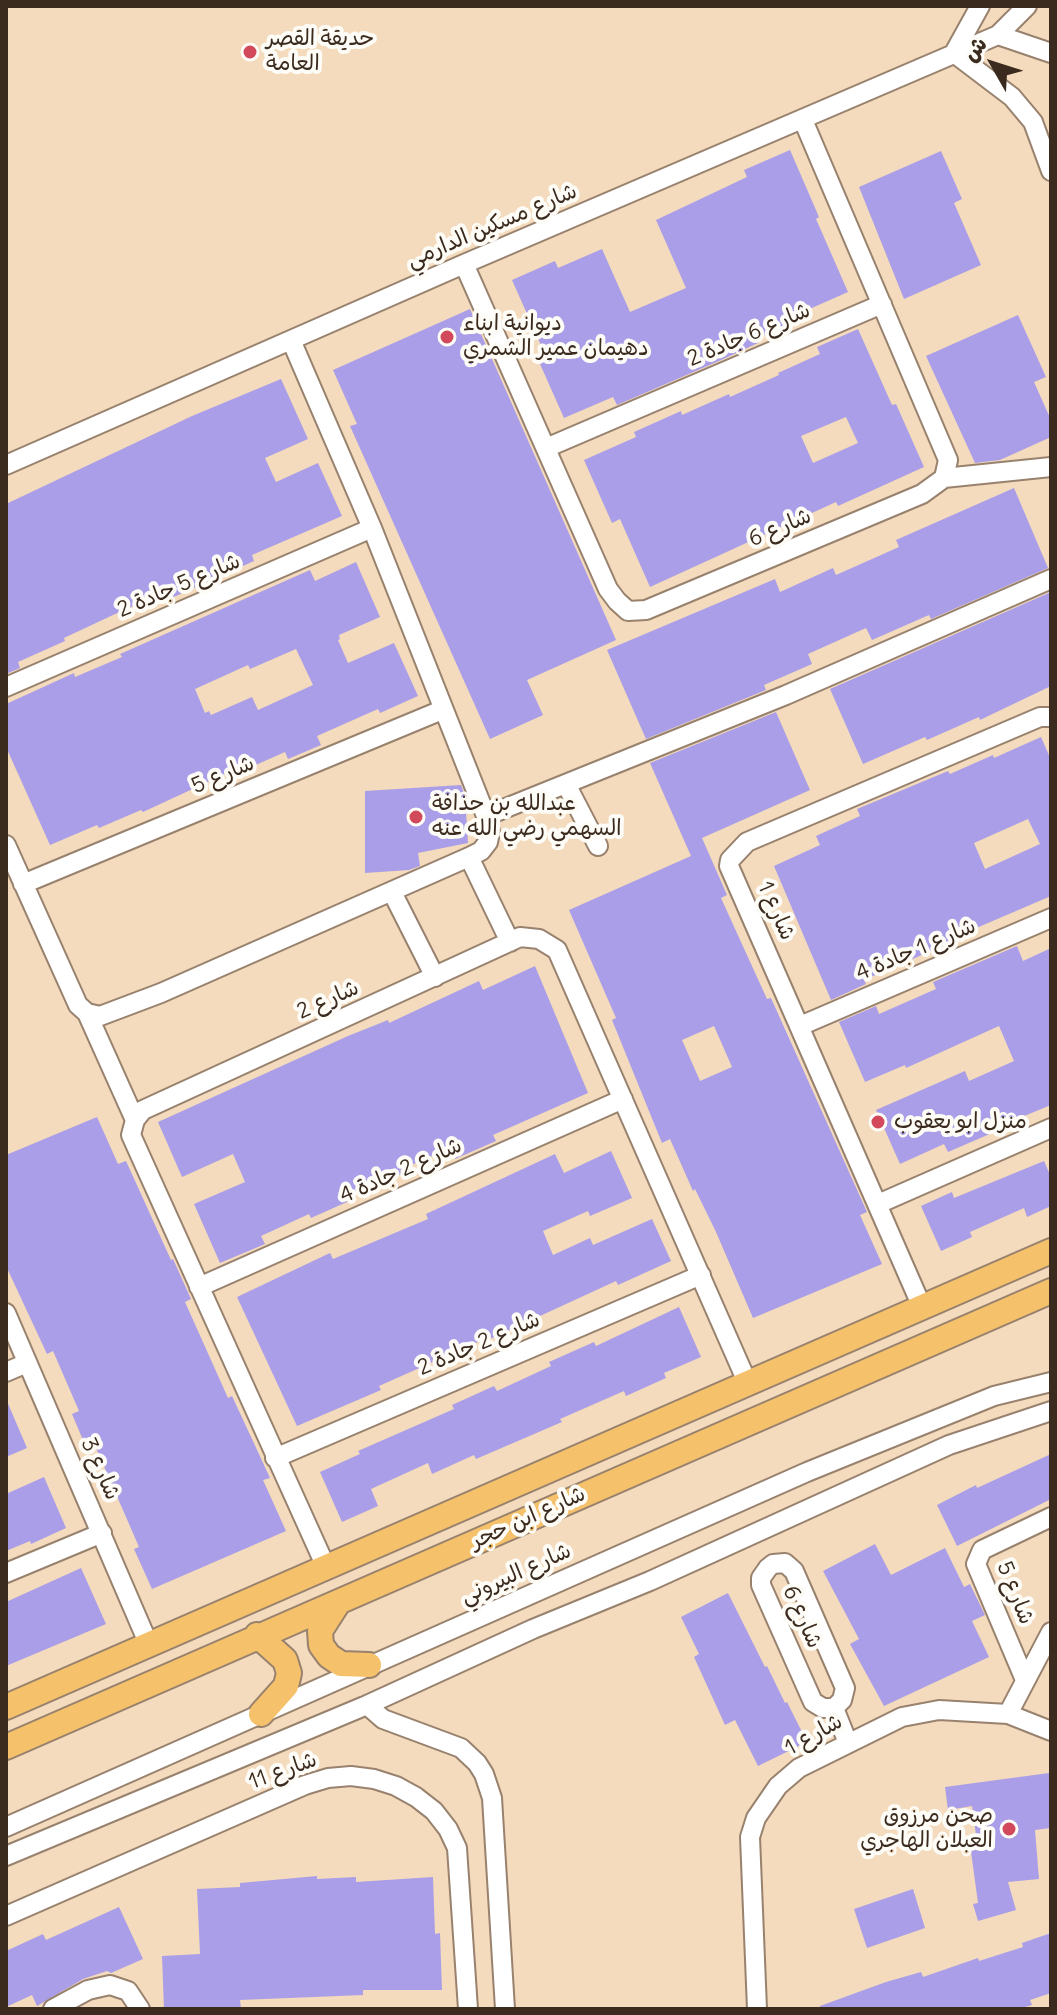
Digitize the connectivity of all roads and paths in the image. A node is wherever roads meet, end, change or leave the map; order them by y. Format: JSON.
{"nodes":[{"id":1,"x":980,"y":6,"type":"edge"},
{"id":2,"x":1027,"y":6,"type":"edge"},
{"id":3,"x":998,"y":35,"type":"junction"},
{"id":4,"x":954,"y":53,"type":"junction"},
{"id":5,"x":1051,"y":53,"type":"edge"},
{"id":6,"x":803,"y":120,"type":"junction"},
{"id":7,"x":1051,"y":171,"type":"edge"},
{"id":8,"x":464,"y":264,"type":"junction"},
{"id":9,"x":882,"y":304,"type":"junction"},
{"id":10,"x":291,"y":340,"type":"junction"},
{"id":11,"x":546,"y":448,"type":"junction"},
{"id":12,"x":6,"y":465,"type":"edge"},
{"id":13,"x":1051,"y":467,"type":"edge"},
{"id":14,"x":944,"y":478,"type":"junction"},
{"id":15,"x":372,"y":528,"type":"junction"},
{"id":16,"x":1051,"y":579,"type":"edge"},
{"id":17,"x":6,"y":687,"type":"edge"},
{"id":18,"x":442,"y":710,"type":"junction"},
{"id":19,"x":1051,"y":717,"type":"edge"},
{"id":20,"x":566,"y":784,"type":"junction"},
{"id":21,"x":486,"y":816,"type":"junction"},
{"id":22,"x":6,"y":845,"type":"edge"},
{"id":23,"x":598,"y":846,"type":"dead end"},
{"id":24,"x":469,"y":857,"type":"junction"},
{"id":25,"x":23,"y":884,"type":"junction"},
{"id":26,"x":392,"y":892,"type":"junction"},
{"id":27,"x":1051,"y":918,"type":"edge"},
{"id":28,"x":510,"y":942,"type":"junction"},
{"id":29,"x":435,"y":977,"type":"junction"},
{"id":30,"x":87,"y":1013,"type":"junction"},
{"id":31,"x":800,"y":1026,"type":"junction"},
{"id":32,"x":623,"y":1099,"type":"junction"},
{"id":33,"x":135,"y":1120,"type":"junction"},
{"id":34,"x":1051,"y":1128,"type":"edge"},
{"id":35,"x":878,"y":1204,"type":"junction"},
{"id":36,"x":1051,"y":1251,"type":"edge"},
{"id":37,"x":701,"y":1275,"type":"junction"},
{"id":38,"x":199,"y":1287,"type":"junction"},
{"id":39,"x":1051,"y":1291,"type":"edge"},
{"id":40,"x":922,"y":1307,"type":"junction"},
{"id":41,"x":6,"y":1313,"type":"edge"},
{"id":42,"x":27,"y":1363,"type":"junction"},
{"id":43,"x":6,"y":1372,"type":"edge"},
{"id":44,"x":1051,"y":1382,"type":"edge"},
{"id":45,"x":748,"y":1384,"type":"junction"},
{"id":46,"x":1051,"y":1411,"type":"edge"},
{"id":47,"x":275,"y":1458,"type":"junction"},
{"id":48,"x":832,"y":1462,"type":"junction"},
{"id":49,"x":563,"y":1464,"type":"junction"},
{"id":50,"x":802,"y":1475,"type":"junction"},
{"id":51,"x":525,"y":1481,"type":"junction"},
{"id":52,"x":845,"y":1492,"type":"junction"},
{"id":53,"x":583,"y":1495,"type":"junction"},
{"id":54,"x":815,"y":1505,"type":"junction"},
{"id":55,"x":535,"y":1515,"type":"junction"},
{"id":56,"x":1051,"y":1517,"type":"edge"},
{"id":57,"x":102,"y":1533,"type":"junction"},
{"id":58,"x":326,"y":1567,"type":"junction"},
{"id":59,"x":6,"y":1573,"type":"edge"},
{"id":60,"x":338,"y":1603,"type":"junction"},
{"id":61,"x":1051,"y":1632,"type":"edge"},
{"id":62,"x":257,"y":1635,"type":"junction"},
{"id":63,"x":149,"y":1645,"type":"junction"},
{"id":64,"x":369,"y":1665,"type":"junction"},
{"id":65,"x":1025,"y":1680,"type":"junction"},
{"id":66,"x":367,"y":1705,"type":"junction"},
{"id":67,"x":6,"y":1707,"type":"edge"},
{"id":68,"x":834,"y":1708,"type":"junction"},
{"id":69,"x":261,"y":1714,"type":"junction"},
{"id":70,"x":1008,"y":1714,"type":"junction"},
{"id":71,"x":1051,"y":1731,"type":"edge"},
{"id":72,"x":848,"y":1743,"type":"junction"},
{"id":73,"x":7,"y":1746,"type":"edge"},
{"id":74,"x":31,"y":1816,"type":"junction"},
{"id":75,"x":6,"y":1828,"type":"edge"},
{"id":76,"x":41,"y":1841,"type":"junction"},
{"id":77,"x":9,"y":1854,"type":"edge"},
{"id":78,"x":6,"y":1916,"type":"edge"},
{"id":79,"x":502,"y":2007,"type":"edge"},
{"id":80,"x":53,"y":2009,"type":"edge"},
{"id":81,"x":140,"y":2009,"type":"edge"},
{"id":82,"x":468,"y":2009,"type":"edge"},
{"id":83,"x":757,"y":2009,"type":"edge"}],
"edges":[{"from":1,"to":4,"type":"street"},
{"from":2,"to":3,"type":"street","name":"شارع مسكين الدارمي"},
{"from":3,"to":4,"type":"street","name":"شارع مسكين الدارمي"},
{"from":3,"to":5,"type":"street"},
{"from":4,"to":6,"type":"street","name":"شارع مسكين الدارمي"},
{"from":4,"to":7,"type":"street"},
{"from":6,"to":8,"type":"street","name":"شارع مسكين الدارمي"},
{"from":6,"to":9,"type":"street"},
{"from":8,"to":10,"type":"street","name":"شارع مسكين الدارمي"},
{"from":8,"to":11,"type":"street","name":"شارع 6"},
{"from":9,"to":11,"type":"street","name":"شارع 6 جادة 2"},
{"from":9,"to":14,"type":"street"},
{"from":10,"to":12,"type":"street","name":"شارع مسكين الدارمي"},
{"from":10,"to":15,"type":"street"},
{"from":11,"to":14,"type":"street","name":"شارع 6"},
{"from":13,"to":14,"type":"street"},
{"from":15,"to":17,"type":"street","name":"شارع 5 جادة 2"},
{"from":15,"to":18,"type":"street"},
{"from":16,"to":20,"type":"street"},
{"from":18,"to":21,"type":"street"},
{"from":18,"to":25,"type":"street","name":"شارع 5"},
{"from":19,"to":31,"type":"street","name":"شارع 1"},
{"from":20,"to":21,"type":"street"},
{"from":20,"to":23,"type":"street"},
{"from":21,"to":24,"type":"street"},
{"from":22,"to":25,"type":"street"},
{"from":24,"to":26,"type":"street"},
{"from":24,"to":28,"type":"street"},
{"from":25,"to":30,"type":"street"},
{"from":26,"to":29,"type":"street"},
{"from":26,"to":30,"type":"street"},
{"from":27,"to":31,"type":"street","name":"شارع 1 جادة 4"},
{"from":28,"to":29,"type":"street","name":"شارع 2"},
{"from":28,"to":32,"type":"street","name":"شارع 2"},
{"from":29,"to":33,"type":"street","name":"شارع 2"},
{"from":30,"to":33,"type":"street"},
{"from":31,"to":35,"type":"street","name":"شارع 1"},
{"from":32,"to":37,"type":"street","name":"شارع 2"},
{"from":32,"to":38,"type":"street","name":"شارع 2 جادة 4"},
{"from":33,"to":38,"type":"street"},
{"from":34,"to":35,"type":"street"},
{"from":35,"to":40,"type":"street","name":"شارع 1"},
{"from":36,"to":40,"type":"main road","name":"شارع ابن حجر"},
{"from":37,"to":45,"type":"street","name":"شارع 2"},
{"from":37,"to":47,"type":"street","name":"شارع 2 جادة 2"},
{"from":38,"to":47,"type":"street"},
{"from":39,"to":53,"type":"main road","name":"شارع ابن حجر"},
{"from":40,"to":45,"type":"main road","name":"شارع ابن حجر"},
{"from":41,"to":42,"type":"street","name":"شارع 3"},
{"from":42,"to":43,"type":"street"},
{"from":42,"to":57,"type":"street","name":"شارع 3"},
{"from":44,"to":48,"type":"street","name":"شارع البيروني"},
{"from":45,"to":49,"type":"main road","name":"شارع ابن حجر"},
{"from":46,"to":52,"type":"street"},
{"from":47,"to":58,"type":"street"},
{"from":48,"to":50,"type":"street","name":"شارع البيروني"},
{"from":48,"to":52,"type":"street"},
{"from":49,"to":51,"type":"main road","name":"شارع ابن حجر"},
{"from":49,"to":53,"type":"main road"},
{"from":50,"to":54,"type":"street"},
{"from":50,"to":64,"type":"street","name":"شارع البيروني"},
{"from":51,"to":55,"type":"main road"},
{"from":51,"to":58,"type":"main road","name":"شارع ابن حجر"},
{"from":52,"to":54,"type":"street"},
{"from":53,"to":55,"type":"main road","name":"شارع ابن حجر"},
{"from":54,"to":66,"type":"street"},
{"from":55,"to":60,"type":"main road","name":"شارع ابن حجر"},
{"from":56,"to":65,"type":"street","name":"شارع 5"},
{"from":57,"to":59,"type":"street"},
{"from":57,"to":63,"type":"street","name":"شارع 3"},
{"from":58,"to":63,"type":"main road","name":"شارع ابن حجر"},
{"from":60,"to":62,"type":"main road","name":"شارع ابن حجر"},
{"from":60,"to":64,"type":"main road"},
{"from":61,"to":65,"type":"street","name":"شارع 5"},
{"from":62,"to":69,"type":"main road"},
{"from":62,"to":73,"type":"main road","name":"شارع ابن حجر"},
{"from":63,"to":67,"type":"main road","name":"شارع ابن حجر"},
{"from":64,"to":69,"type":"street","name":"شارع البيروني"},
{"from":65,"to":70,"type":"street","name":"شارع 5"},
{"from":66,"to":76,"type":"street"},
{"from":66,"to":79,"type":"street"},
{"from":68,"to":68,"type":"street","name":"شارع 6"},
{"from":68,"to":72,"type":"street","name":"شارع 6"},
{"from":69,"to":74,"type":"street","name":"شارع البيروني"},
{"from":70,"to":71,"type":"street","name":"شارع 1"},
{"from":70,"to":72,"type":"street","name":"شارع 1"},
{"from":72,"to":83,"type":"street","name":"شارع 1"},
{"from":74,"to":75,"type":"street","name":"شارع البيروني"},
{"from":74,"to":76,"type":"street"},
{"from":75,"to":77,"type":"street"},
{"from":76,"to":77,"type":"street"},
{"from":78,"to":82,"type":"street","name":"شارع 11"},
{"from":80,"to":81,"type":"street"}]}
